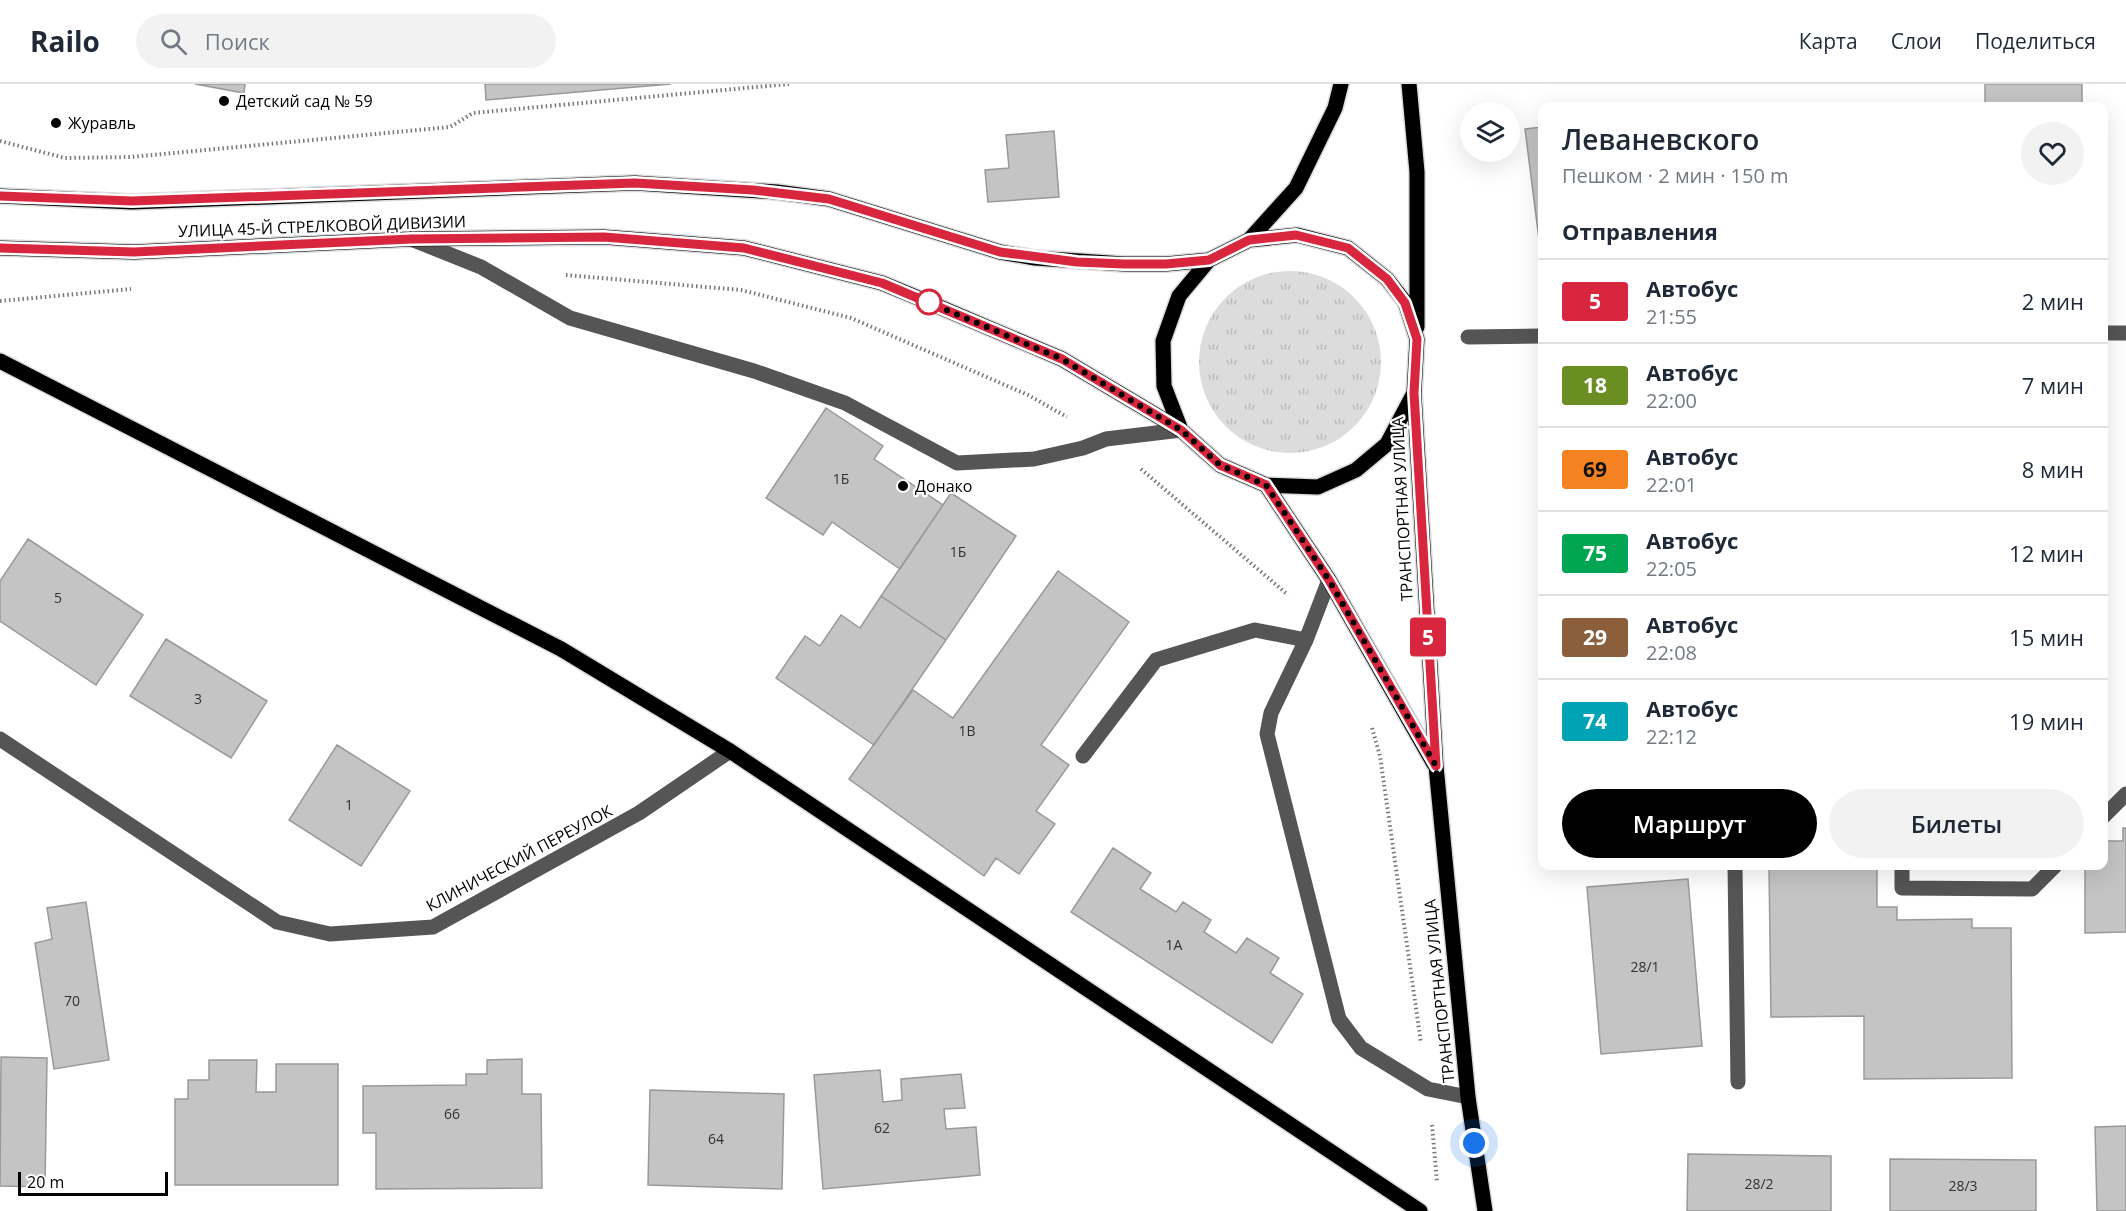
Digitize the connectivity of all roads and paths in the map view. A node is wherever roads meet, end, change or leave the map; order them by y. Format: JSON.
{"nodes":[{"id":1,"x":789,"y":84,"type":"edge"},
{"id":2,"x":1341,"y":84,"type":"edge"},
{"id":3,"x":1409,"y":84,"type":"edge"},
{"id":4,"x":0,"y":141,"type":"edge"},
{"id":5,"x":0,"y":196,"type":"edge"},
{"id":6,"x":411,"y":239,"type":"junction"},
{"id":7,"x":1249,"y":240,"type":"junction"},
{"id":8,"x":0,"y":248,"type":"edge"},
{"id":9,"x":1209,"y":260,"type":"junction"},
{"id":10,"x":558,"y":274,"type":"dead end"},
{"id":11,"x":2108,"y":333,"type":"edge"},
{"id":12,"x":2126,"y":333,"type":"edge"},
{"id":13,"x":1538,"y":336,"type":"edge"},
{"id":14,"x":1468,"y":337,"type":"dead end"},
{"id":15,"x":1417,"y":339,"type":"junction"},
{"id":16,"x":0,"y":360,"type":"edge"},
{"id":17,"x":1414,"y":393,"type":"junction"},
{"id":18,"x":1181,"y":430,"type":"junction"},
{"id":19,"x":1106,"y":438,"type":"junction"},
{"id":20,"x":1266,"y":485,"type":"junction"},
{"id":21,"x":1329,"y":580,"type":"junction"},
{"id":22,"x":1315,"y":618,"type":"junction"},
{"id":23,"x":1306,"y":640,"type":"junction"},
{"id":24,"x":1371,"y":727,"type":"dead end"},
{"id":25,"x":0,"y":739,"type":"edge"},
{"id":26,"x":730,"y":752,"type":"junction"},
{"id":27,"x":1083,"y":756,"type":"dead end"},
{"id":28,"x":1436,"y":766,"type":"junction"},
{"id":29,"x":2126,"y":794,"type":"edge"},
{"id":30,"x":2108,"y":813,"type":"edge"},
{"id":31,"x":1734,"y":870,"type":"edge"},
{"id":32,"x":1902,"y":870,"type":"edge"},
{"id":33,"x":2051,"y":870,"type":"edge"},
{"id":34,"x":1738,"y":1082,"type":"dead end"},
{"id":35,"x":1428,"y":1089,"type":"junction"},
{"id":36,"x":1468,"y":1097,"type":"junction"},
{"id":37,"x":1438,"y":1188,"type":"dead end"},
{"id":38,"x":1420,"y":1211,"type":"edge"},
{"id":39,"x":1485,"y":1211,"type":"edge"}],
"edges":[{"from":1,"to":4,"type":"path"},
{"from":2,"to":7,"type":"main road"},
{"from":3,"to":15,"type":"main road"},
{"from":5,"to":9,"type":"main road","name":"УЛИЦА 45-Й СТРЕЛКОВОЙ ДИВИЗИИ"},
{"from":6,"to":8,"type":"main road","name":"УЛИЦА 45-Й СТРЕЛКОВОЙ ДИВИЗИИ"},
{"from":6,"to":18,"type":"main road","name":"УЛИЦА 45-Й СТРЕЛКОВОЙ ДИВИЗИИ"},
{"from":6,"to":19,"type":"street"},
{"from":7,"to":9,"type":"main road","name":"ТРАНСПОРТНАЯ УЛИЦА"},
{"from":7,"to":15,"type":"main road","name":"ТРАНСПОРТНАЯ УЛИЦА"},
{"from":9,"to":18,"type":"main road","name":"ТРАНСПОРТНАЯ УЛИЦА"},
{"from":10,"to":19,"type":"path"},
{"from":11,"to":12,"type":"street"},
{"from":13,"to":14,"type":"street"},
{"from":15,"to":17,"type":"main road","name":"ТРАНСПОРТНАЯ УЛИЦА"},
{"from":16,"to":26,"type":"main road"},
{"from":17,"to":20,"type":"main road","name":"ТРАНСПОРТНАЯ УЛИЦА"},
{"from":17,"to":28,"type":"main road","name":"ТРАНСПОРТНАЯ УЛИЦА"},
{"from":18,"to":19,"type":"street"},
{"from":18,"to":20,"type":"main road","name":"ТРАНСПОРТНАЯ УЛИЦА"},
{"from":19,"to":22,"type":"path"},
{"from":20,"to":21,"type":"main road","name":"ТРАНСПОРТНАЯ УЛИЦА"},
{"from":21,"to":22,"type":"street"},
{"from":21,"to":28,"type":"main road","name":"ТРАНСПОРТНАЯ УЛИЦА"},
{"from":22,"to":23,"type":"street"},
{"from":23,"to":27,"type":"street"},
{"from":23,"to":35,"type":"street"},
{"from":24,"to":35,"type":"path"},
{"from":25,"to":26,"type":"street","name":"КЛИНИЧЕСКИЙ ПЕРЕУЛОК"},
{"from":26,"to":38,"type":"main road"},
{"from":28,"to":36,"type":"main road","name":"ТРАНСПОРТНАЯ УЛИЦА"},
{"from":29,"to":30,"type":"street"},
{"from":31,"to":34,"type":"street"},
{"from":32,"to":33,"type":"street"},
{"from":35,"to":36,"type":"street"},
{"from":35,"to":37,"type":"path"},
{"from":36,"to":39,"type":"main road","name":"ТРАНСПОРТНАЯ УЛИЦА"}]}
